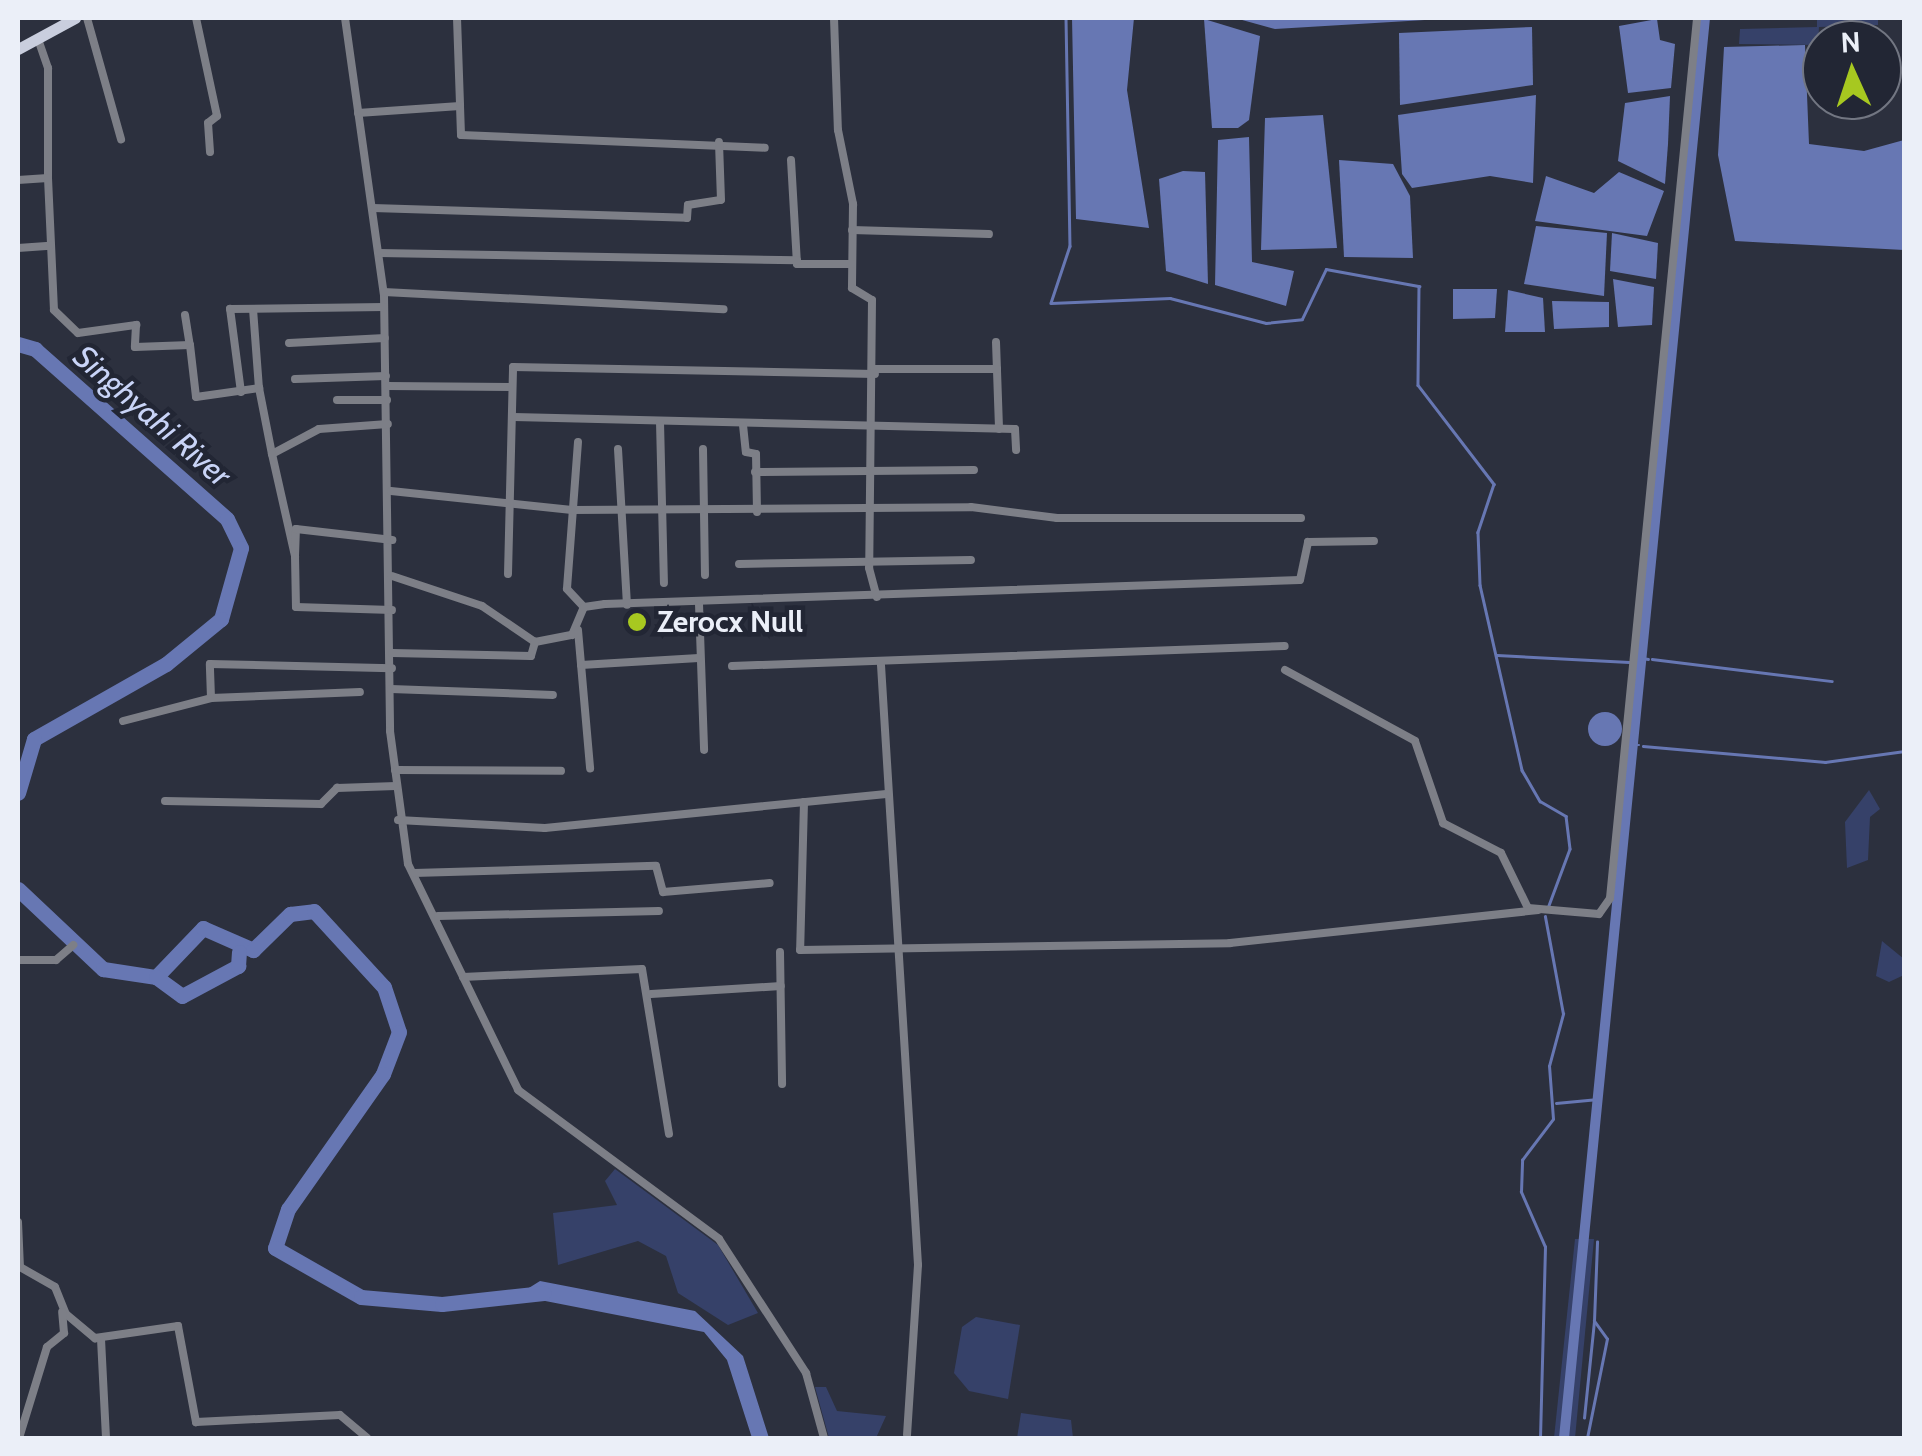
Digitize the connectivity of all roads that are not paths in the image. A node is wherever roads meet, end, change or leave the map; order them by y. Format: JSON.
{"nodes":[{"id":1,"x":75,"y":18,"type":"edge"},
{"id":2,"x":87,"y":18,"type":"edge"},
{"id":3,"x":196,"y":18,"type":"edge"},
{"id":4,"x":345,"y":18,"type":"edge"},
{"id":5,"x":457,"y":18,"type":"edge"},
{"id":6,"x":834,"y":18,"type":"edge"},
{"id":7,"x":1697,"y":18,"type":"edge"},
{"id":8,"x":38,"y":39,"type":"junction"},
{"id":9,"x":18,"y":49,"type":"edge"},
{"id":10,"x":460,"y":106,"type":"junction"},
{"id":11,"x":358,"y":113,"type":"junction"},
{"id":12,"x":121,"y":138,"type":"dead end"},
{"id":13,"x":719,"y":142,"type":"junction"},
{"id":14,"x":765,"y":148,"type":"dead end"},
{"id":15,"x":210,"y":152,"type":"dead end"},
{"id":16,"x":791,"y":160,"type":"dead end"},
{"id":17,"x":48,"y":178,"type":"junction"},
{"id":18,"x":18,"y":180,"type":"edge"},
{"id":19,"x":373,"y":208,"type":"junction"},
{"id":20,"x":852,"y":230,"type":"junction"},
{"id":21,"x":988,"y":234,"type":"dead end"},
{"id":22,"x":50,"y":246,"type":"junction"},
{"id":23,"x":18,"y":248,"type":"edge"},
{"id":24,"x":379,"y":254,"type":"junction"},
{"id":25,"x":797,"y":260,"type":"junction"},
{"id":26,"x":852,"y":264,"type":"junction"},
{"id":27,"x":384,"y":292,"type":"junction"},
{"id":28,"x":384,"y":306,"type":"junction"},
{"id":29,"x":253,"y":309,"type":"junction"},
{"id":30,"x":724,"y":309,"type":"dead end"},
{"id":31,"x":185,"y":315,"type":"dead end"},
{"id":32,"x":385,"y":338,"type":"junction"},
{"id":33,"x":996,"y":342,"type":"dead end"},
{"id":34,"x":289,"y":343,"type":"dead end"},
{"id":35,"x":190,"y":345,"type":"junction"},
{"id":36,"x":997,"y":369,"type":"junction"},
{"id":37,"x":874,"y":372,"type":"junction"},
{"id":38,"x":295,"y":379,"type":"dead end"},
{"id":39,"x":387,"y":381,"type":"junction"},
{"id":40,"x":512,"y":387,"type":"junction"},
{"id":41,"x":260,"y":388,"type":"junction"},
{"id":42,"x":240,"y":392,"type":"junction"},
{"id":43,"x":337,"y":400,"type":"dead end"},
{"id":44,"x":387,"y":400,"type":"junction"},
{"id":45,"x":514,"y":417,"type":"junction"},
{"id":46,"x":660,"y":422,"type":"junction"},
{"id":47,"x":388,"y":424,"type":"junction"},
{"id":48,"x":742,"y":425,"type":"junction"},
{"id":49,"x":871,"y":427,"type":"junction"},
{"id":50,"x":999,"y":429,"type":"junction"},
{"id":51,"x":578,"y":442,"type":"dead end"},
{"id":52,"x":618,"y":448,"type":"dead end"},
{"id":53,"x":703,"y":449,"type":"dead end"},
{"id":54,"x":1016,"y":450,"type":"dead end"},
{"id":55,"x":272,"y":454,"type":"junction"},
{"id":56,"x":974,"y":470,"type":"dead end"},
{"id":57,"x":756,"y":472,"type":"junction"},
{"id":58,"x":870,"y":472,"type":"junction"},
{"id":59,"x":390,"y":490,"type":"junction"},
{"id":60,"x":510,"y":504,"type":"junction"},
{"id":61,"x":572,"y":510,"type":"junction"},
{"id":62,"x":617,"y":511,"type":"junction"},
{"id":63,"x":661,"y":512,"type":"junction"},
{"id":64,"x":757,"y":512,"type":"junction"},
{"id":65,"x":871,"y":512,"type":"junction"},
{"id":66,"x":703,"y":513,"type":"junction"},
{"id":67,"x":1301,"y":518,"type":"dead end"},
{"id":68,"x":392,"y":540,"type":"junction"},
{"id":69,"x":1374,"y":541,"type":"dead end"},
{"id":70,"x":295,"y":556,"type":"junction"},
{"id":71,"x":971,"y":560,"type":"dead end"},
{"id":72,"x":869,"y":561,"type":"junction"},
{"id":73,"x":739,"y":564,"type":"dead end"},
{"id":74,"x":508,"y":574,"type":"dead end"},
{"id":75,"x":705,"y":575,"type":"dead end"},
{"id":76,"x":392,"y":576,"type":"junction"},
{"id":77,"x":664,"y":582,"type":"dead end"},
{"id":78,"x":877,"y":597,"type":"junction"},
{"id":79,"x":626,"y":604,"type":"junction"},
{"id":80,"x":699,"y":604,"type":"junction"},
{"id":81,"x":584,"y":607,"type":"junction"},
{"id":82,"x":392,"y":610,"type":"junction"},
{"id":83,"x":578,"y":630,"type":"junction"},
{"id":84,"x":535,"y":642,"type":"junction"},
{"id":85,"x":1285,"y":646,"type":"dead end"},
{"id":86,"x":392,"y":652,"type":"junction"},
{"id":87,"x":699,"y":658,"type":"junction"},
{"id":88,"x":581,"y":665,"type":"junction"},
{"id":89,"x":881,"y":665,"type":"dead end"},
{"id":90,"x":732,"y":666,"type":"dead end"},
{"id":91,"x":392,"y":668,"type":"junction"},
{"id":92,"x":1284,"y":670,"type":"dead end"},
{"id":93,"x":392,"y":688,"type":"junction"},
{"id":94,"x":360,"y":692,"type":"dead end"},
{"id":95,"x":553,"y":695,"type":"dead end"},
{"id":96,"x":211,"y":698,"type":"junction"},
{"id":97,"x":122,"y":721,"type":"dead end"},
{"id":98,"x":704,"y":750,"type":"dead end"},
{"id":99,"x":590,"y":768,"type":"dead end"},
{"id":100,"x":395,"y":770,"type":"junction"},
{"id":101,"x":561,"y":771,"type":"dead end"},
{"id":102,"x":396,"y":786,"type":"junction"},
{"id":103,"x":886,"y":794,"type":"junction"},
{"id":104,"x":165,"y":801,"type":"dead end"},
{"id":105,"x":804,"y":802,"type":"junction"},
{"id":106,"x":398,"y":820,"type":"junction"},
{"id":107,"x":414,"y":873,"type":"junction"},
{"id":108,"x":770,"y":883,"type":"dead end"},
{"id":109,"x":1538,"y":910,"type":"junction"},
{"id":110,"x":659,"y":911,"type":"dead end"},
{"id":111,"x":438,"y":916,"type":"junction"},
{"id":112,"x":894,"y":944,"type":"junction"},
{"id":113,"x":73,"y":945,"type":"dead end"},
{"id":114,"x":780,"y":952,"type":"dead end"},
{"id":115,"x":18,"y":960,"type":"edge"},
{"id":116,"x":462,"y":976,"type":"junction"},
{"id":117,"x":781,"y":986,"type":"junction"},
{"id":118,"x":650,"y":994,"type":"junction"},
{"id":119,"x":782,"y":1084,"type":"dead end"},
{"id":120,"x":669,"y":1134,"type":"dead end"},
{"id":121,"x":18,"y":1222,"type":"edge"},
{"id":122,"x":62,"y":1307,"type":"junction"},
{"id":123,"x":101,"y":1340,"type":"junction"},
{"id":124,"x":907,"y":1435,"type":"dead end"},
{"id":125,"x":19,"y":1438,"type":"edge"},
{"id":126,"x":106,"y":1438,"type":"edge"},
{"id":127,"x":366,"y":1438,"type":"edge"},
{"id":128,"x":824,"y":1438,"type":"edge"}],
"edges":[{"from":1,"to":8,"type":"main road"},
{"from":2,"to":12,"type":"street"},
{"from":3,"to":15,"type":"street"},
{"from":4,"to":11,"type":"street"},
{"from":5,"to":10,"type":"street"},
{"from":6,"to":20,"type":"street"},
{"from":7,"to":109,"type":"street"},
{"from":8,"to":9,"type":"main road"},
{"from":8,"to":17,"type":"street"},
{"from":10,"to":11,"type":"street"},
{"from":10,"to":13,"type":"street"},
{"from":11,"to":19,"type":"street"},
{"from":13,"to":14,"type":"street"},
{"from":13,"to":19,"type":"street"},
{"from":16,"to":25,"type":"street"},
{"from":17,"to":18,"type":"street"},
{"from":17,"to":22,"type":"street"},
{"from":19,"to":24,"type":"street"},
{"from":20,"to":21,"type":"street"},
{"from":20,"to":26,"type":"street"},
{"from":22,"to":23,"type":"street"},
{"from":22,"to":35,"type":"street"},
{"from":24,"to":25,"type":"street"},
{"from":24,"to":27,"type":"street"},
{"from":25,"to":26,"type":"street"},
{"from":26,"to":37,"type":"street"},
{"from":27,"to":28,"type":"street"},
{"from":27,"to":30,"type":"street"},
{"from":28,"to":29,"type":"street"},
{"from":28,"to":32,"type":"street"},
{"from":29,"to":41,"type":"street"},
{"from":29,"to":42,"type":"street"},
{"from":31,"to":35,"type":"street"},
{"from":32,"to":34,"type":"street"},
{"from":32,"to":39,"type":"street"},
{"from":33,"to":36,"type":"street"},
{"from":35,"to":42,"type":"street"},
{"from":36,"to":37,"type":"street"},
{"from":36,"to":50,"type":"street"},
{"from":37,"to":40,"type":"street"},
{"from":37,"to":49,"type":"street"},
{"from":38,"to":39,"type":"street"},
{"from":39,"to":40,"type":"street"},
{"from":39,"to":44,"type":"street"},
{"from":40,"to":45,"type":"street"},
{"from":41,"to":42,"type":"street"},
{"from":41,"to":55,"type":"street"},
{"from":43,"to":44,"type":"street"},
{"from":44,"to":47,"type":"street"},
{"from":45,"to":46,"type":"street"},
{"from":45,"to":60,"type":"street"},
{"from":46,"to":48,"type":"street"},
{"from":46,"to":63,"type":"street"},
{"from":47,"to":55,"type":"street"},
{"from":47,"to":59,"type":"street"},
{"from":48,"to":49,"type":"street"},
{"from":48,"to":57,"type":"street"},
{"from":49,"to":50,"type":"street"},
{"from":49,"to":58,"type":"street"},
{"from":50,"to":54,"type":"street"},
{"from":51,"to":61,"type":"street"},
{"from":52,"to":62,"type":"street"},
{"from":53,"to":66,"type":"street"},
{"from":55,"to":70,"type":"street"},
{"from":56,"to":58,"type":"street"},
{"from":57,"to":58,"type":"street"},
{"from":57,"to":64,"type":"street"},
{"from":58,"to":65,"type":"street"},
{"from":59,"to":60,"type":"street"},
{"from":59,"to":68,"type":"street"},
{"from":60,"to":61,"type":"street"},
{"from":60,"to":74,"type":"street"},
{"from":61,"to":62,"type":"street"},
{"from":61,"to":81,"type":"street"},
{"from":62,"to":63,"type":"street"},
{"from":62,"to":79,"type":"street"},
{"from":63,"to":66,"type":"street"},
{"from":63,"to":77,"type":"street"},
{"from":64,"to":65,"type":"street"},
{"from":64,"to":66,"type":"street"},
{"from":65,"to":67,"type":"street"},
{"from":65,"to":72,"type":"street"},
{"from":66,"to":75,"type":"street"},
{"from":68,"to":70,"type":"street"},
{"from":68,"to":76,"type":"street"},
{"from":69,"to":78,"type":"street"},
{"from":70,"to":82,"type":"street"},
{"from":71,"to":72,"type":"street"},
{"from":72,"to":73,"type":"street"},
{"from":72,"to":78,"type":"street"},
{"from":76,"to":82,"type":"street"},
{"from":76,"to":84,"type":"street"},
{"from":78,"to":80,"type":"street"},
{"from":79,"to":80,"type":"street"},
{"from":79,"to":81,"type":"street"},
{"from":80,"to":87,"type":"street"},
{"from":81,"to":83,"type":"street"},
{"from":82,"to":86,"type":"street"},
{"from":83,"to":84,"type":"street"},
{"from":83,"to":88,"type":"street"},
{"from":84,"to":86,"type":"street"},
{"from":85,"to":90,"type":"street"},
{"from":86,"to":91,"type":"street"},
{"from":87,"to":88,"type":"street"},
{"from":87,"to":98,"type":"street"},
{"from":88,"to":99,"type":"street"},
{"from":89,"to":103,"type":"street"},
{"from":91,"to":93,"type":"street"},
{"from":91,"to":96,"type":"street"},
{"from":92,"to":109,"type":"street"},
{"from":93,"to":95,"type":"street"},
{"from":93,"to":100,"type":"street"},
{"from":94,"to":96,"type":"street"},
{"from":96,"to":97,"type":"street"},
{"from":100,"to":101,"type":"street"},
{"from":100,"to":102,"type":"street"},
{"from":102,"to":104,"type":"street"},
{"from":102,"to":106,"type":"street"},
{"from":103,"to":105,"type":"street"},
{"from":103,"to":112,"type":"street"},
{"from":105,"to":106,"type":"street"},
{"from":105,"to":112,"type":"street"},
{"from":106,"to":107,"type":"street"},
{"from":107,"to":108,"type":"street"},
{"from":107,"to":111,"type":"street"},
{"from":109,"to":112,"type":"street"},
{"from":110,"to":111,"type":"street"},
{"from":111,"to":116,"type":"street"},
{"from":112,"to":124,"type":"street"},
{"from":113,"to":115,"type":"street"},
{"from":114,"to":117,"type":"street"},
{"from":116,"to":118,"type":"street"},
{"from":116,"to":128,"type":"street"},
{"from":117,"to":118,"type":"street"},
{"from":117,"to":119,"type":"street"},
{"from":118,"to":120,"type":"street"},
{"from":121,"to":122,"type":"street"},
{"from":122,"to":123,"type":"street"},
{"from":122,"to":125,"type":"street"},
{"from":123,"to":126,"type":"street"},
{"from":123,"to":127,"type":"street"}]}
